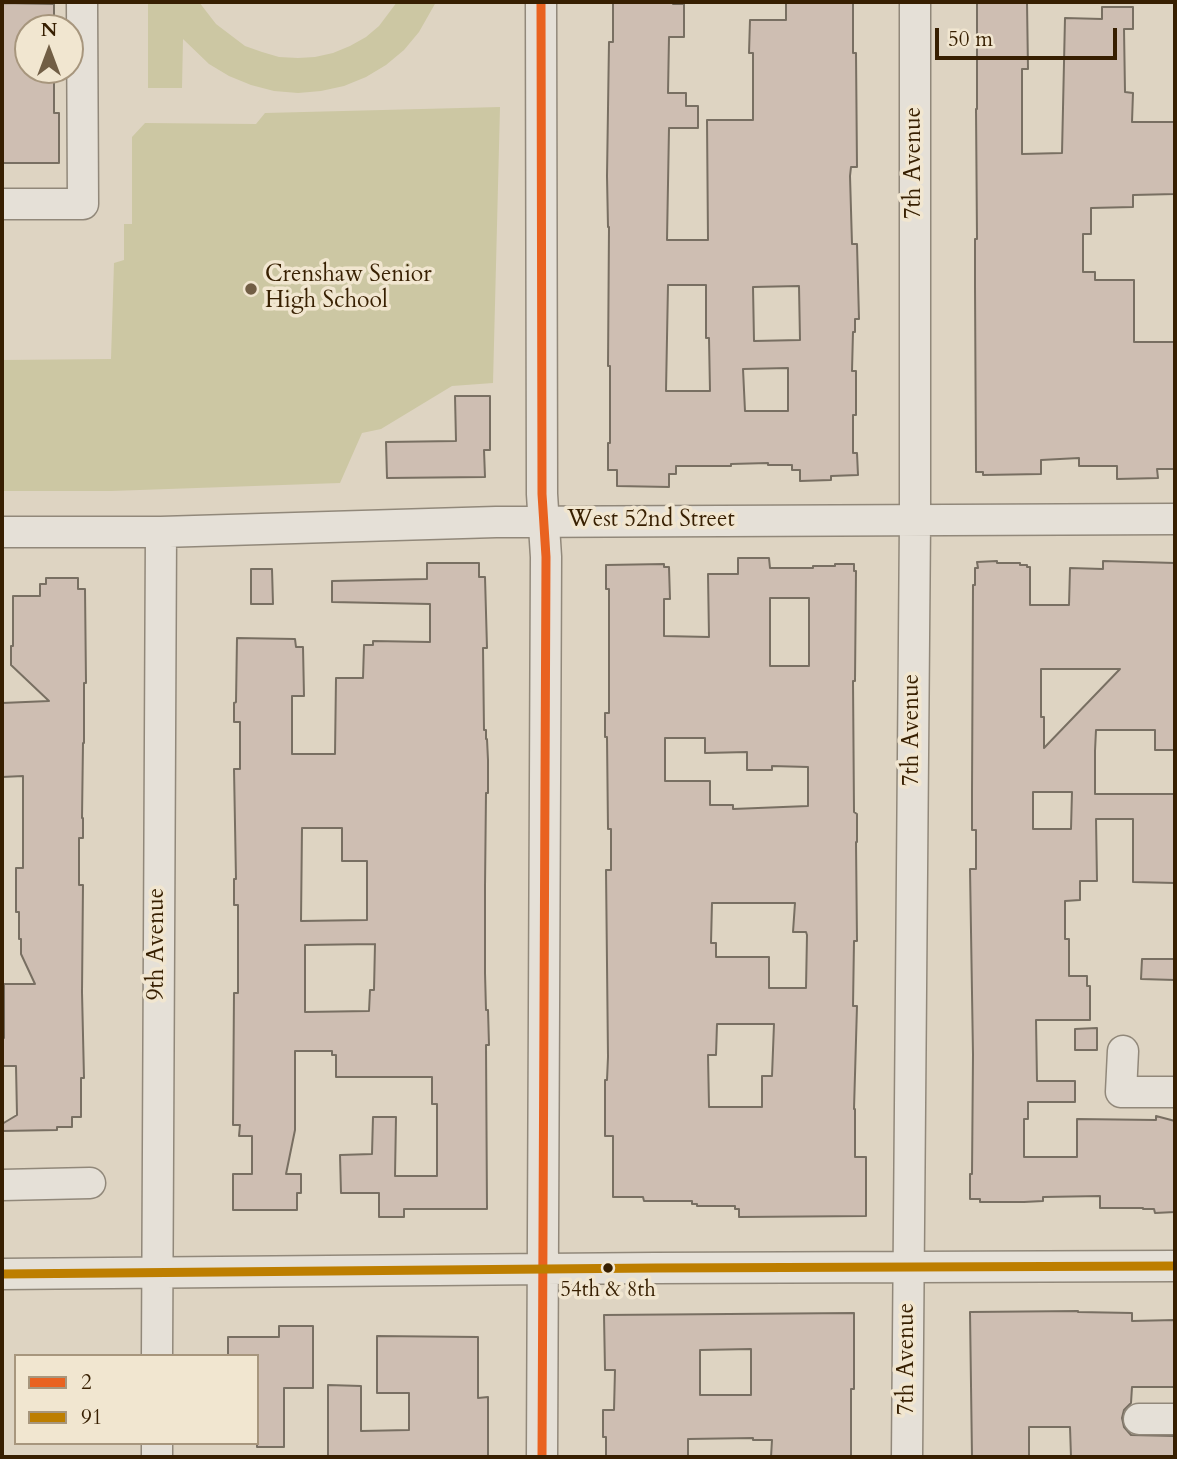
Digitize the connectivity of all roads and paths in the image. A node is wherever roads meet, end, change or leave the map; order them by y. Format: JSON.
{"nodes":[{"id":1,"x":82,"y":2,"type":"edge"},
{"id":2,"x":541,"y":2,"type":"edge"},
{"id":3,"x":915,"y":2,"type":"edge"},
{"id":4,"x":2,"y":204,"type":"edge"},
{"id":5,"x":1175,"y":519,"type":"edge"},
{"id":6,"x":544,"y":521,"type":"junction"},
{"id":7,"x":915,"y":521,"type":"junction"},
{"id":8,"x":160,"y":531,"type":"junction"},
{"id":9,"x":2,"y":532,"type":"edge"},
{"id":10,"x":1123,"y":1051,"type":"dead end"},
{"id":11,"x":1175,"y":1092,"type":"edge"},
{"id":12,"x":89,"y":1183,"type":"dead end"},
{"id":13,"x":2,"y":1185,"type":"edge"},
{"id":14,"x":1175,"y":1266,"type":"edge"},
{"id":15,"x":909,"y":1268,"type":"junction"},
{"id":16,"x":543,"y":1269,"type":"junction"},
{"id":17,"x":157,"y":1273,"type":"junction"},
{"id":18,"x":2,"y":1275,"type":"edge"},
{"id":19,"x":157,"y":1354,"type":"edge"},
{"id":20,"x":1139,"y":1419,"type":"dead end"},
{"id":21,"x":1175,"y":1419,"type":"edge"},
{"id":22,"x":542,"y":1457,"type":"edge"},
{"id":23,"x":908,"y":1457,"type":"edge"}],
"edges":[{"from":1,"to":4,"type":"street"},
{"from":2,"to":6,"type":"street"},
{"from":3,"to":7,"type":"street","name":"7th Avenue"},
{"from":5,"to":7,"type":"street","name":"West 52nd Street"},
{"from":6,"to":7,"type":"street","name":"West 52nd Street"},
{"from":6,"to":8,"type":"street","name":"West 52nd Street"},
{"from":6,"to":16,"type":"street"},
{"from":7,"to":15,"type":"street","name":"7th Avenue"},
{"from":8,"to":9,"type":"street","name":"West 52nd Street"},
{"from":8,"to":17,"type":"street","name":"9th Avenue"},
{"from":10,"to":11,"type":"street"},
{"from":12,"to":13,"type":"street"},
{"from":14,"to":15,"type":"street"},
{"from":15,"to":16,"type":"street"},
{"from":15,"to":23,"type":"street","name":"7th Avenue"},
{"from":16,"to":17,"type":"street"},
{"from":16,"to":22,"type":"street"},
{"from":17,"to":18,"type":"street"},
{"from":17,"to":19,"type":"street","name":"9th Avenue"},
{"from":20,"to":21,"type":"street"}]}
